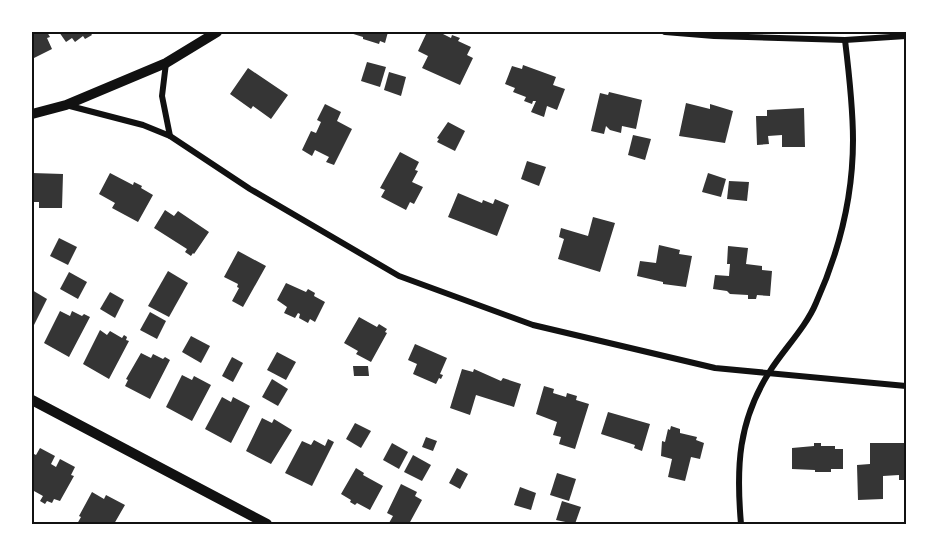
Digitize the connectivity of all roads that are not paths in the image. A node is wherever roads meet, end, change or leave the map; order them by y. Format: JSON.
{"nodes":[{"id":1,"x":218,"y":32,"type":"edge"},
{"id":2,"x":665,"y":32,"type":"edge"},
{"id":3,"x":906,"y":36,"type":"edge"},
{"id":4,"x":845,"y":40,"type":"junction"},
{"id":5,"x":166,"y":63,"type":"junction"},
{"id":6,"x":66,"y":105,"type":"junction"},
{"id":7,"x":32,"y":114,"type":"edge"},
{"id":8,"x":170,"y":136,"type":"junction"},
{"id":9,"x":769,"y":372,"type":"junction"},
{"id":10,"x":906,"y":386,"type":"edge"},
{"id":11,"x":32,"y":400,"type":"edge"},
{"id":12,"x":260,"y":523,"type":"edge"},
{"id":13,"x":741,"y":525,"type":"edge"}],
"edges":[{"from":1,"to":5,"type":"street"},
{"from":2,"to":4,"type":"street"},
{"from":3,"to":4,"type":"street"},
{"from":4,"to":9,"type":"street"},
{"from":5,"to":6,"type":"street"},
{"from":5,"to":8,"type":"street"},
{"from":6,"to":7,"type":"street"},
{"from":6,"to":8,"type":"street"},
{"from":8,"to":9,"type":"street"},
{"from":9,"to":10,"type":"street"},
{"from":9,"to":13,"type":"street"},
{"from":11,"to":12,"type":"street"}]}
